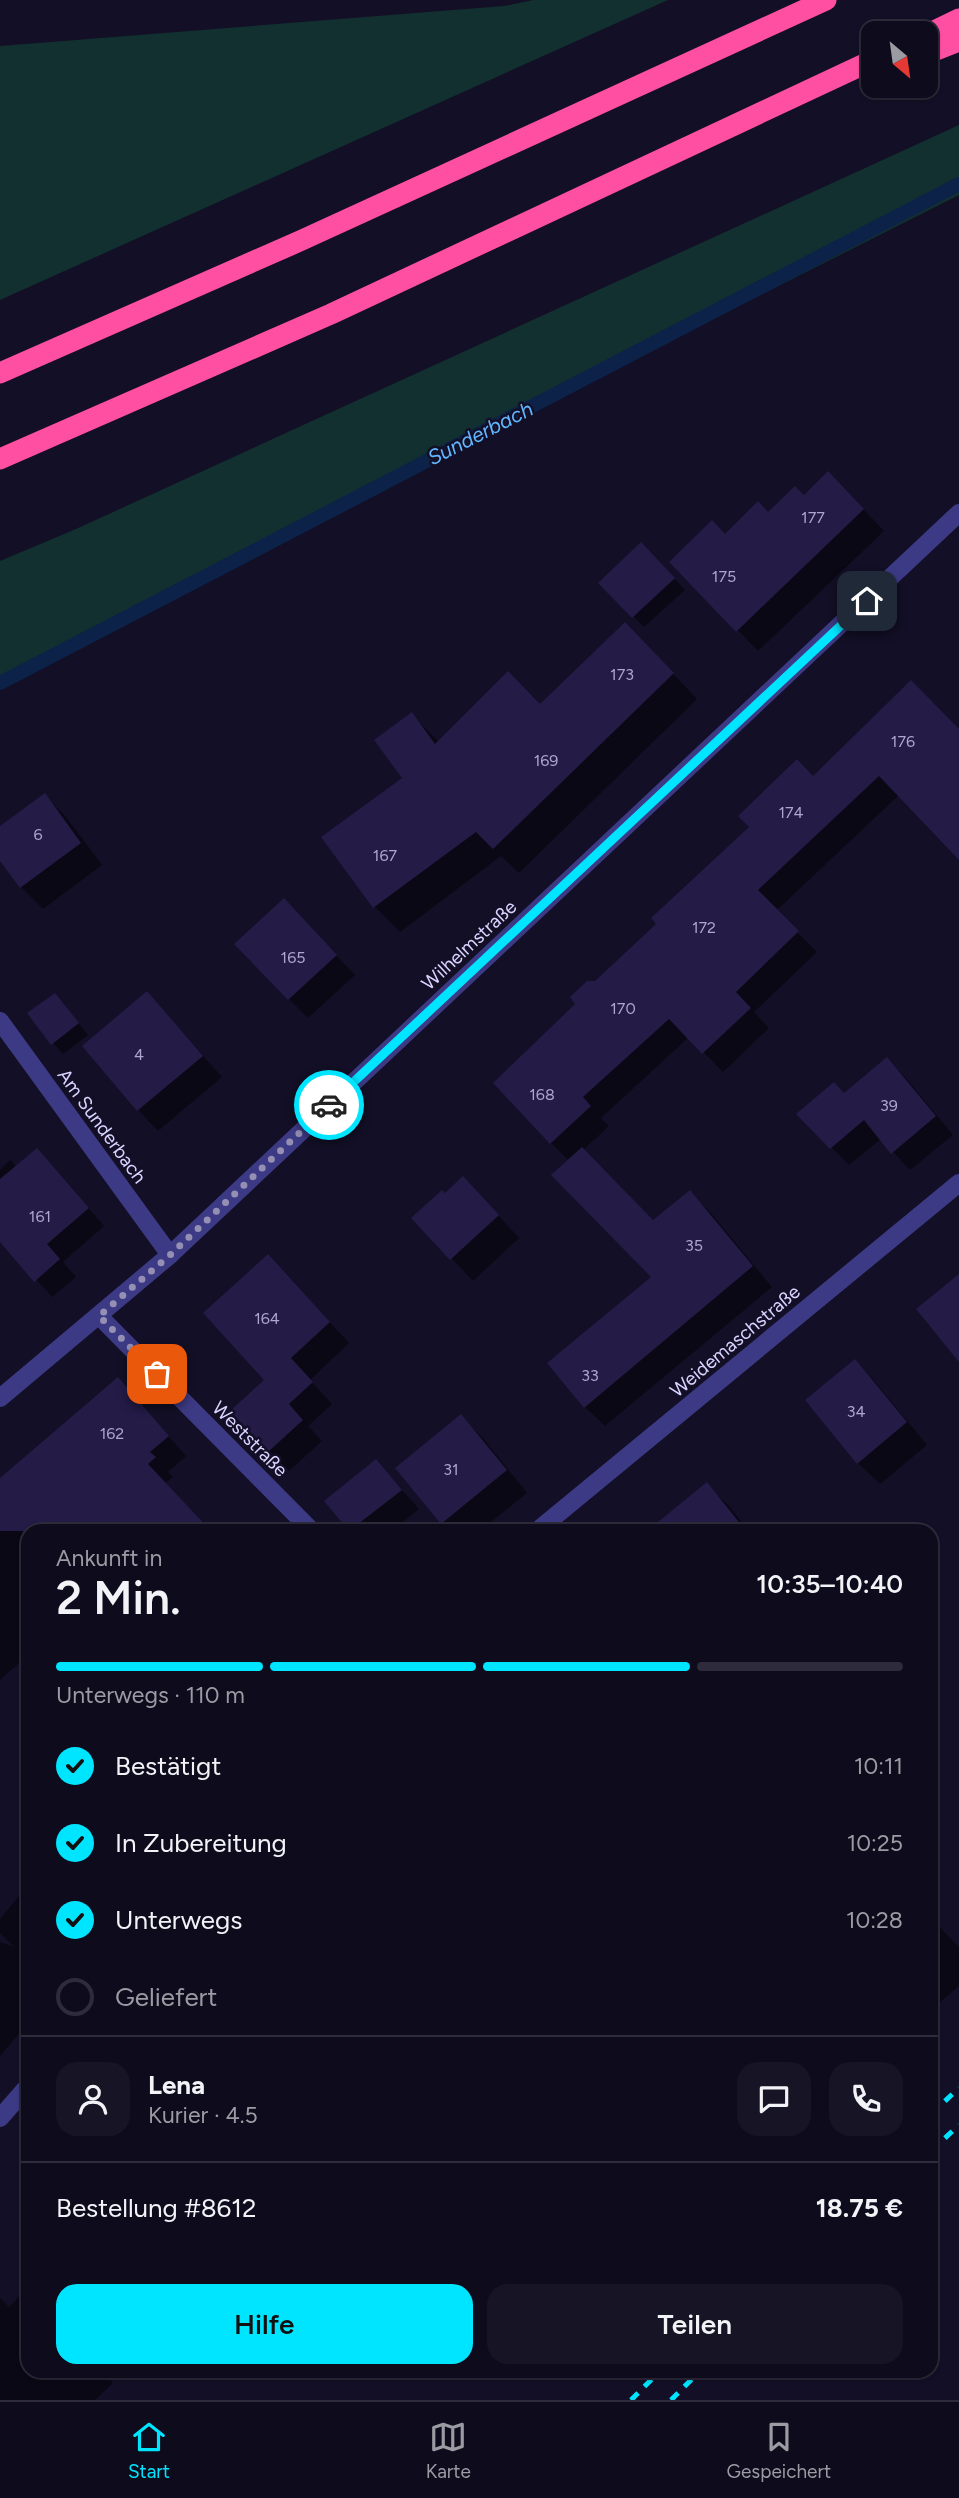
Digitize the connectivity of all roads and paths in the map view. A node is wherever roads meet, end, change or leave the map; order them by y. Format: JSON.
{"nodes":[{"id":1,"x":826,"y":0,"type":"edge"},
{"id":2,"x":959,"y":19,"type":"edge"},
{"id":3,"x":938,"y":29,"type":"edge"},
{"id":4,"x":959,"y":41,"type":"edge"},
{"id":5,"x":938,"y":49,"type":"edge"},
{"id":6,"x":861,"y":66,"type":"edge"},
{"id":7,"x":861,"y":77,"type":"edge"},
{"id":8,"x":750,"y":119,"type":"junction"},
{"id":9,"x":0,"y":373,"type":"edge"},
{"id":10,"x":0,"y":458,"type":"edge"},
{"id":11,"x":959,"y":513,"type":"edge"},
{"id":12,"x":0,"y":1021,"type":"edge"},
{"id":13,"x":959,"y":1183,"type":"edge"},
{"id":14,"x":170,"y":1255,"type":"junction"},
{"id":15,"x":99,"y":1316,"type":"junction"},
{"id":16,"x":0,"y":1398,"type":"edge"},
{"id":17,"x":305,"y":1524,"type":"edge"},
{"id":18,"x":545,"y":1524,"type":"edge"},
{"id":19,"x":21,"y":2094,"type":"edge"},
{"id":20,"x":0,"y":2119,"type":"edge"}],
"edges":[{"from":1,"to":9,"type":"highway"},
{"from":2,"to":3,"type":"highway"},
{"from":4,"to":5,"type":"highway"},
{"from":6,"to":8,"type":"highway"},
{"from":7,"to":8,"type":"highway"},
{"from":8,"to":10,"type":"highway"},
{"from":11,"to":14,"type":"street","name":"Wilhelmstraße"},
{"from":12,"to":14,"type":"street","name":"Am Sunderbach"},
{"from":13,"to":18,"type":"street","name":"Weidemaschstraße"},
{"from":14,"to":15,"type":"street","name":"Wilhelmstraße"},
{"from":15,"to":16,"type":"street","name":"Wilhelmstraße"},
{"from":15,"to":17,"type":"street","name":"Weststraße"},
{"from":19,"to":20,"type":"street"}]}
